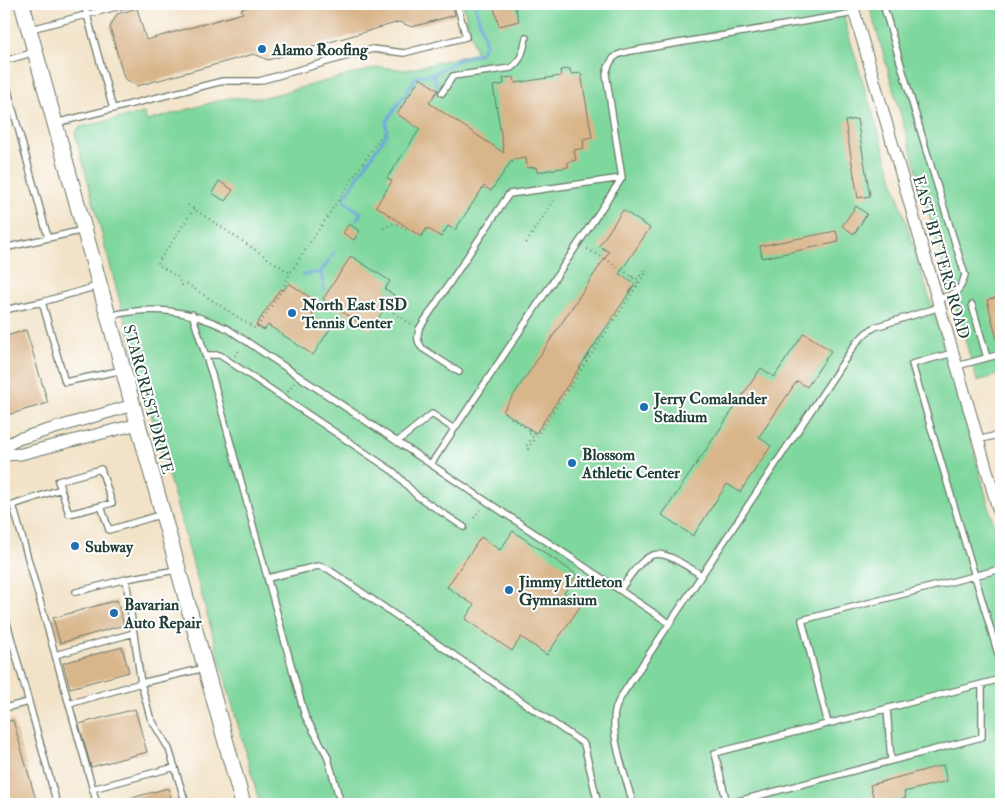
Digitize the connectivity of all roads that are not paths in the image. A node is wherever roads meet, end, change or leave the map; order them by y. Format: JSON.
{"nodes":[{"id":1,"x":22,"y":4,"type":"edge"},
{"id":2,"x":84,"y":4,"type":"edge"},
{"id":3,"x":128,"y":4,"type":"edge"},
{"id":4,"x":456,"y":4,"type":"edge"},
{"id":5,"x":883,"y":4,"type":"edge"},
{"id":6,"x":853,"y":8,"type":"edge"},
{"id":7,"x":87,"y":14,"type":"junction"},
{"id":8,"x":29,"y":30,"type":"junction"},
{"id":9,"x":526,"y":38,"type":"dead end"},
{"id":10,"x":35,"y":52,"type":"junction"},
{"id":11,"x":4,"y":61,"type":"edge"},
{"id":12,"x":4,"y":76,"type":"edge"},
{"id":13,"x":442,"y":93,"type":"dead end"},
{"id":14,"x":113,"y":109,"type":"junction"},
{"id":15,"x":55,"y":124,"type":"junction"},
{"id":16,"x":622,"y":178,"type":"junction"},
{"id":17,"x":84,"y":230,"type":"junction"},
{"id":18,"x":48,"y":238,"type":"junction"},
{"id":19,"x":4,"y":248,"type":"edge"},
{"id":20,"x":100,"y":285,"type":"junction"},
{"id":21,"x":42,"y":302,"type":"junction"},
{"id":22,"x":939,"y":303,"type":"junction"},
{"id":23,"x":972,"y":304,"type":"dead end"},
{"id":24,"x":4,"y":310,"type":"edge"},
{"id":25,"x":192,"y":314,"type":"junction"},
{"id":26,"x":108,"y":317,"type":"junction"},
{"id":27,"x":953,"y":353,"type":"junction"},
{"id":28,"x":1001,"y":354,"type":"edge"},
{"id":29,"x":205,"y":355,"type":"junction"},
{"id":30,"x":987,"y":358,"type":"junction"},
{"id":31,"x":957,"y":366,"type":"junction"},
{"id":32,"x":123,"y":370,"type":"junction"},
{"id":33,"x":459,"y":372,"type":"dead end"},
{"id":34,"x":133,"y":405,"type":"junction"},
{"id":35,"x":138,"y":424,"type":"junction"},
{"id":36,"x":454,"y":429,"type":"junction"},
{"id":37,"x":1001,"y":434,"type":"edge"},
{"id":38,"x":978,"y":440,"type":"junction"},
{"id":39,"x":397,"y":442,"type":"junction"},
{"id":40,"x":4,"y":447,"type":"edge"},
{"id":41,"x":4,"y":455,"type":"edge"},
{"id":42,"x":431,"y":464,"type":"junction"},
{"id":43,"x":61,"y":490,"type":"junction"},
{"id":44,"x":101,"y":506,"type":"junction"},
{"id":45,"x":163,"y":514,"type":"junction"},
{"id":46,"x":1001,"y":519,"type":"edge"},
{"id":47,"x":464,"y":527,"type":"dead end"},
{"id":48,"x":1001,"y":569,"type":"edge"},
{"id":49,"x":178,"y":570,"type":"junction"},
{"id":50,"x":701,"y":575,"type":"junction"},
{"id":51,"x":975,"y":575,"type":"junction"},
{"id":52,"x":268,"y":578,"type":"junction"},
{"id":53,"x":126,"y":579,"type":"junction"},
{"id":54,"x":620,"y":590,"type":"junction"},
{"id":55,"x":76,"y":592,"type":"dead end"},
{"id":56,"x":4,"y":612,"type":"edge"},
{"id":57,"x":669,"y":623,"type":"junction"},
{"id":58,"x":134,"y":633,"type":"junction"},
{"id":59,"x":55,"y":655,"type":"junction"},
{"id":60,"x":1001,"y":664,"type":"edge"},
{"id":61,"x":205,"y":668,"type":"junction"},
{"id":62,"x":1001,"y":679,"type":"edge"},
{"id":63,"x":141,"y":683,"type":"junction"},
{"id":64,"x":982,"y":684,"type":"junction"},
{"id":65,"x":29,"y":702,"type":"junction"},
{"id":66,"x":69,"y":704,"type":"junction"},
{"id":67,"x":4,"y":708,"type":"edge"},
{"id":68,"x":887,"y":709,"type":"junction"},
{"id":69,"x":828,"y":724,"type":"junction"},
{"id":70,"x":891,"y":760,"type":"junction"},
{"id":71,"x":175,"y":767,"type":"junction"},
{"id":72,"x":92,"y":789,"type":"junction"},
{"id":73,"x":57,"y":804,"type":"edge"},
{"id":74,"x":97,"y":804,"type":"edge"},
{"id":75,"x":186,"y":804,"type":"edge"},
{"id":76,"x":243,"y":804,"type":"edge"},
{"id":77,"x":341,"y":804,"type":"edge"},
{"id":78,"x":598,"y":804,"type":"edge"},
{"id":79,"x":633,"y":804,"type":"edge"},
{"id":80,"x":727,"y":804,"type":"edge"}],
"edges":[{"from":1,"to":8,"type":"main road","name":"STARCREST DRIVE"},
{"from":2,"to":7,"type":"lane"},
{"from":3,"to":7,"type":"lane"},
{"from":4,"to":14,"type":"lane"},
{"from":5,"to":22,"type":"lane"},
{"from":6,"to":16,"type":"lane"},
{"from":6,"to":22,"type":"street","name":"EAST BITTERS ROAD"},
{"from":7,"to":8,"type":"lane"},
{"from":7,"to":14,"type":"lane"},
{"from":8,"to":10,"type":"main road","name":"STARCREST DRIVE"},
{"from":9,"to":13,"type":"lane"},
{"from":10,"to":11,"type":"lane"},
{"from":10,"to":15,"type":"main road","name":"STARCREST DRIVE"},
{"from":12,"to":18,"type":"lane"},
{"from":14,"to":15,"type":"lane"},
{"from":15,"to":17,"type":"main road","name":"STARCREST DRIVE"},
{"from":16,"to":33,"type":"lane"},
{"from":16,"to":36,"type":"lane"},
{"from":17,"to":18,"type":"lane"},
{"from":17,"to":20,"type":"main road","name":"STARCREST DRIVE"},
{"from":18,"to":19,"type":"lane"},
{"from":20,"to":21,"type":"lane"},
{"from":20,"to":26,"type":"main road","name":"STARCREST DRIVE"},
{"from":21,"to":24,"type":"lane"},
{"from":21,"to":32,"type":"lane"},
{"from":22,"to":27,"type":"street","name":"EAST BITTERS ROAD"},
{"from":22,"to":50,"type":"lane"},
{"from":23,"to":30,"type":"lane"},
{"from":25,"to":26,"type":"lane"},
{"from":25,"to":29,"type":"lane"},
{"from":25,"to":39,"type":"lane"},
{"from":26,"to":32,"type":"main road","name":"STARCREST DRIVE"},
{"from":27,"to":31,"type":"street","name":"EAST BITTERS ROAD"},
{"from":27,"to":51,"type":"lane"},
{"from":28,"to":30,"type":"lane"},
{"from":29,"to":47,"type":"lane"},
{"from":29,"to":52,"type":"lane"},
{"from":30,"to":31,"type":"lane"},
{"from":31,"to":38,"type":"street","name":"EAST BITTERS ROAD"},
{"from":32,"to":34,"type":"main road","name":"STARCREST DRIVE"},
{"from":34,"to":35,"type":"main road","name":"STARCREST DRIVE"},
{"from":34,"to":40,"type":"street"},
{"from":35,"to":41,"type":"street"},
{"from":35,"to":45,"type":"main road","name":"STARCREST DRIVE"},
{"from":36,"to":39,"type":"lane"},
{"from":36,"to":42,"type":"lane"},
{"from":37,"to":38,"type":"lane"},
{"from":38,"to":46,"type":"street","name":"EAST BITTERS ROAD"},
{"from":39,"to":42,"type":"lane"},
{"from":42,"to":54,"type":"lane"},
{"from":43,"to":44,"type":"lane"},
{"from":43,"to":44,"type":"lane"},
{"from":43,"to":59,"type":"lane"},
{"from":44,"to":45,"type":"lane"},
{"from":45,"to":49,"type":"main road","name":"STARCREST DRIVE"},
{"from":48,"to":51,"type":"lane"},
{"from":49,"to":53,"type":"lane"},
{"from":49,"to":61,"type":"main road","name":"STARCREST DRIVE"},
{"from":50,"to":54,"type":"lane"},
{"from":50,"to":57,"type":"lane"},
{"from":51,"to":60,"type":"lane"},
{"from":51,"to":69,"type":"lane"},
{"from":52,"to":77,"type":"lane"},
{"from":52,"to":78,"type":"lane"},
{"from":53,"to":55,"type":"lane"},
{"from":53,"to":58,"type":"lane"},
{"from":54,"to":57,"type":"lane"},
{"from":56,"to":65,"type":"lane"},
{"from":57,"to":79,"type":"lane"},
{"from":58,"to":59,"type":"lane"},
{"from":58,"to":63,"type":"lane"},
{"from":59,"to":66,"type":"lane"},
{"from":61,"to":63,"type":"lane"},
{"from":61,"to":76,"type":"main road","name":"STARCREST DRIVE"},
{"from":62,"to":64,"type":"lane"},
{"from":63,"to":66,"type":"lane"},
{"from":63,"to":71,"type":"lane"},
{"from":64,"to":68,"type":"lane"},
{"from":64,"to":70,"type":"lane"},
{"from":65,"to":67,"type":"lane"},
{"from":65,"to":73,"type":"lane"},
{"from":66,"to":72,"type":"lane"},
{"from":68,"to":69,"type":"lane"},
{"from":68,"to":70,"type":"lane"},
{"from":69,"to":80,"type":"lane"},
{"from":70,"to":80,"type":"lane"},
{"from":71,"to":72,"type":"lane"},
{"from":71,"to":75,"type":"lane"},
{"from":72,"to":74,"type":"lane"}]}
